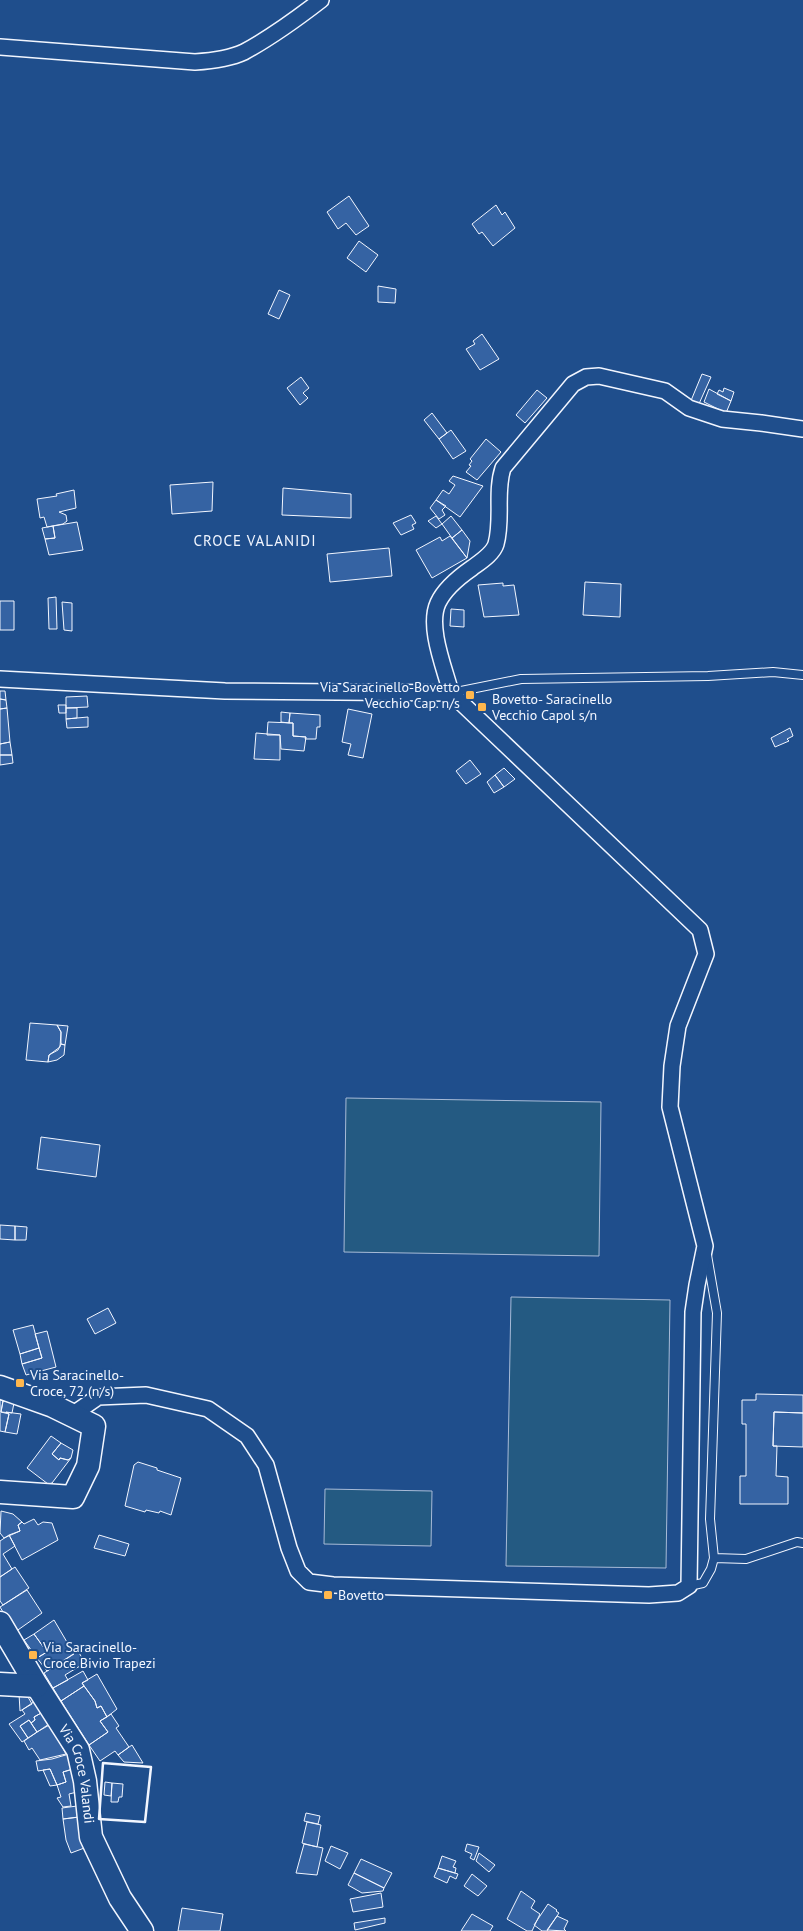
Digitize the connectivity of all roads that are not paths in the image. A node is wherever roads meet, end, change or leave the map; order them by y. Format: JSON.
{"nodes":[{"id":1,"x":320,"y":0,"type":"edge"},
{"id":2,"x":0,"y":47,"type":"edge"},
{"id":3,"x":803,"y":429,"type":"edge"},
{"id":4,"x":803,"y":675,"type":"edge"},
{"id":5,"x":0,"y":679,"type":"edge"},
{"id":6,"x":451,"y":693,"type":"junction"},
{"id":7,"x":705,"y":1246,"type":"junction"},
{"id":8,"x":0,"y":1387,"type":"edge"},
{"id":9,"x":72,"y":1415,"type":"junction"},
{"id":10,"x":0,"y":1492,"type":"edge"},
{"id":11,"x":803,"y":1543,"type":"edge"},
{"id":12,"x":714,"y":1558,"type":"junction"},
{"id":13,"x":689,"y":1586,"type":"junction"},
{"id":14,"x":0,"y":1623,"type":"edge"},
{"id":15,"x":0,"y":1684,"type":"edge"},
{"id":16,"x":36,"y":1686,"type":"junction"},
{"id":17,"x":142,"y":1931,"type":"edge"}],
"edges":[{"from":1,"to":2,"type":"street"},
{"from":3,"to":6,"type":"street"},
{"from":4,"to":6,"type":"lane"},
{"from":5,"to":6,"type":"street"},
{"from":6,"to":7,"type":"street"},
{"from":7,"to":12,"type":"lane"},
{"from":7,"to":13,"type":"street"},
{"from":8,"to":9,"type":"street"},
{"from":9,"to":10,"type":"street"},
{"from":9,"to":13,"type":"street"},
{"from":11,"to":12,"type":"lane"},
{"from":12,"to":13,"type":"lane"},
{"from":14,"to":16,"type":"street","name":"Via Croce Valandi"},
{"from":15,"to":16,"type":"street"},
{"from":16,"to":17,"type":"street","name":"Via Croce Valandi"}]}
